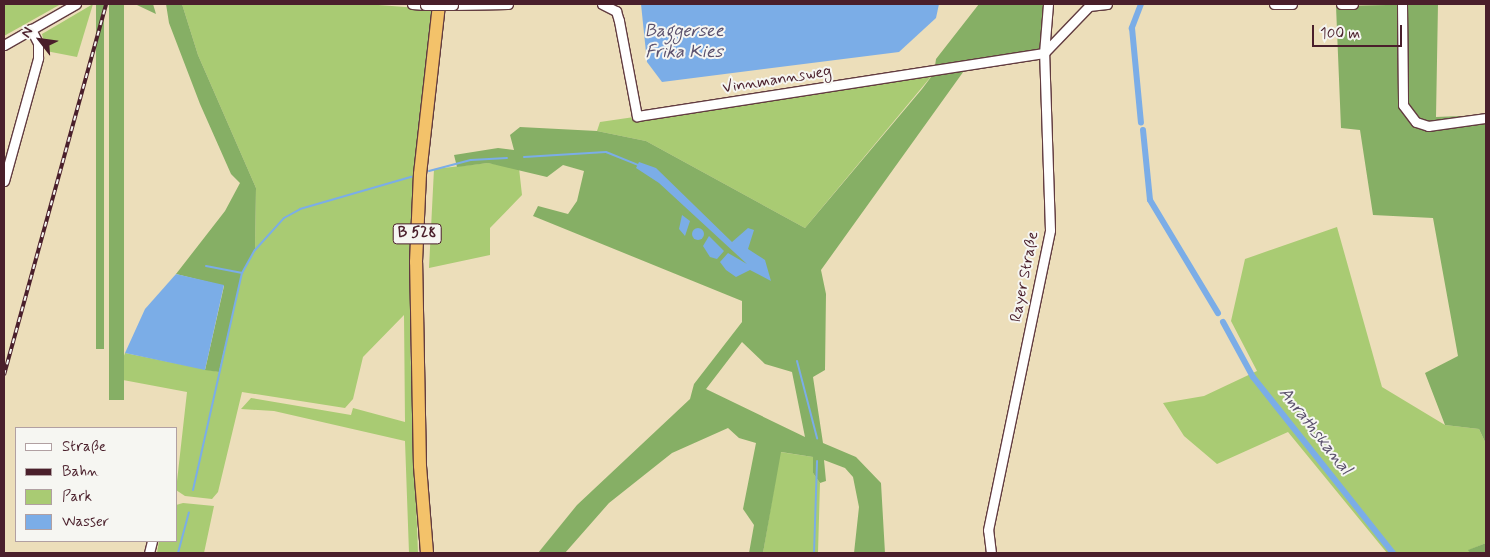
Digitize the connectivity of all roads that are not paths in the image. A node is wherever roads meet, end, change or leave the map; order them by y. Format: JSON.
{"nodes":[{"id":1,"x":76,"y":4,"type":"edge"},
{"id":2,"x":412,"y":4,"type":"edge"},
{"id":3,"x":425,"y":4,"type":"edge"},
{"id":4,"x":439,"y":4,"type":"edge"},
{"id":5,"x":508,"y":4,"type":"edge"},
{"id":6,"x":602,"y":4,"type":"edge"},
{"id":7,"x":1048,"y":4,"type":"edge"},
{"id":8,"x":1107,"y":4,"type":"edge"},
{"id":9,"x":1274,"y":4,"type":"edge"},
{"id":10,"x":1292,"y":4,"type":"edge"},
{"id":11,"x":1341,"y":4,"type":"edge"},
{"id":12,"x":1353,"y":4,"type":"edge"},
{"id":13,"x":1402,"y":4,"type":"edge"},
{"id":14,"x":30,"y":29,"type":"junction"},
{"id":15,"x":4,"y":45,"type":"edge"},
{"id":16,"x":1044,"y":52,"type":"junction"},
{"id":17,"x":1486,"y":118,"type":"edge"},
{"id":18,"x":4,"y":181,"type":"edge"},
{"id":19,"x":427,"y":553,"type":"edge"},
{"id":20,"x":990,"y":553,"type":"edge"}],
"edges":[{"from":1,"to":14,"type":"street"},
{"from":2,"to":3,"type":"street"},
{"from":3,"to":5,"type":"street","bridge":true},
{"from":4,"to":19,"type":"highway","number":"B 528"},
{"from":6,"to":16,"type":"street","name":"Vinnmannsweg"},
{"from":7,"to":16,"type":"street","name":"Rayer Straße"},
{"from":8,"to":16,"type":"street"},
{"from":9,"to":10,"type":"street"},
{"from":11,"to":12,"type":"street"},
{"from":13,"to":17,"type":"street"},
{"from":14,"to":15,"type":"street"},
{"from":14,"to":18,"type":"street"},
{"from":16,"to":20,"type":"street","name":"Rayer Straße"}]}
